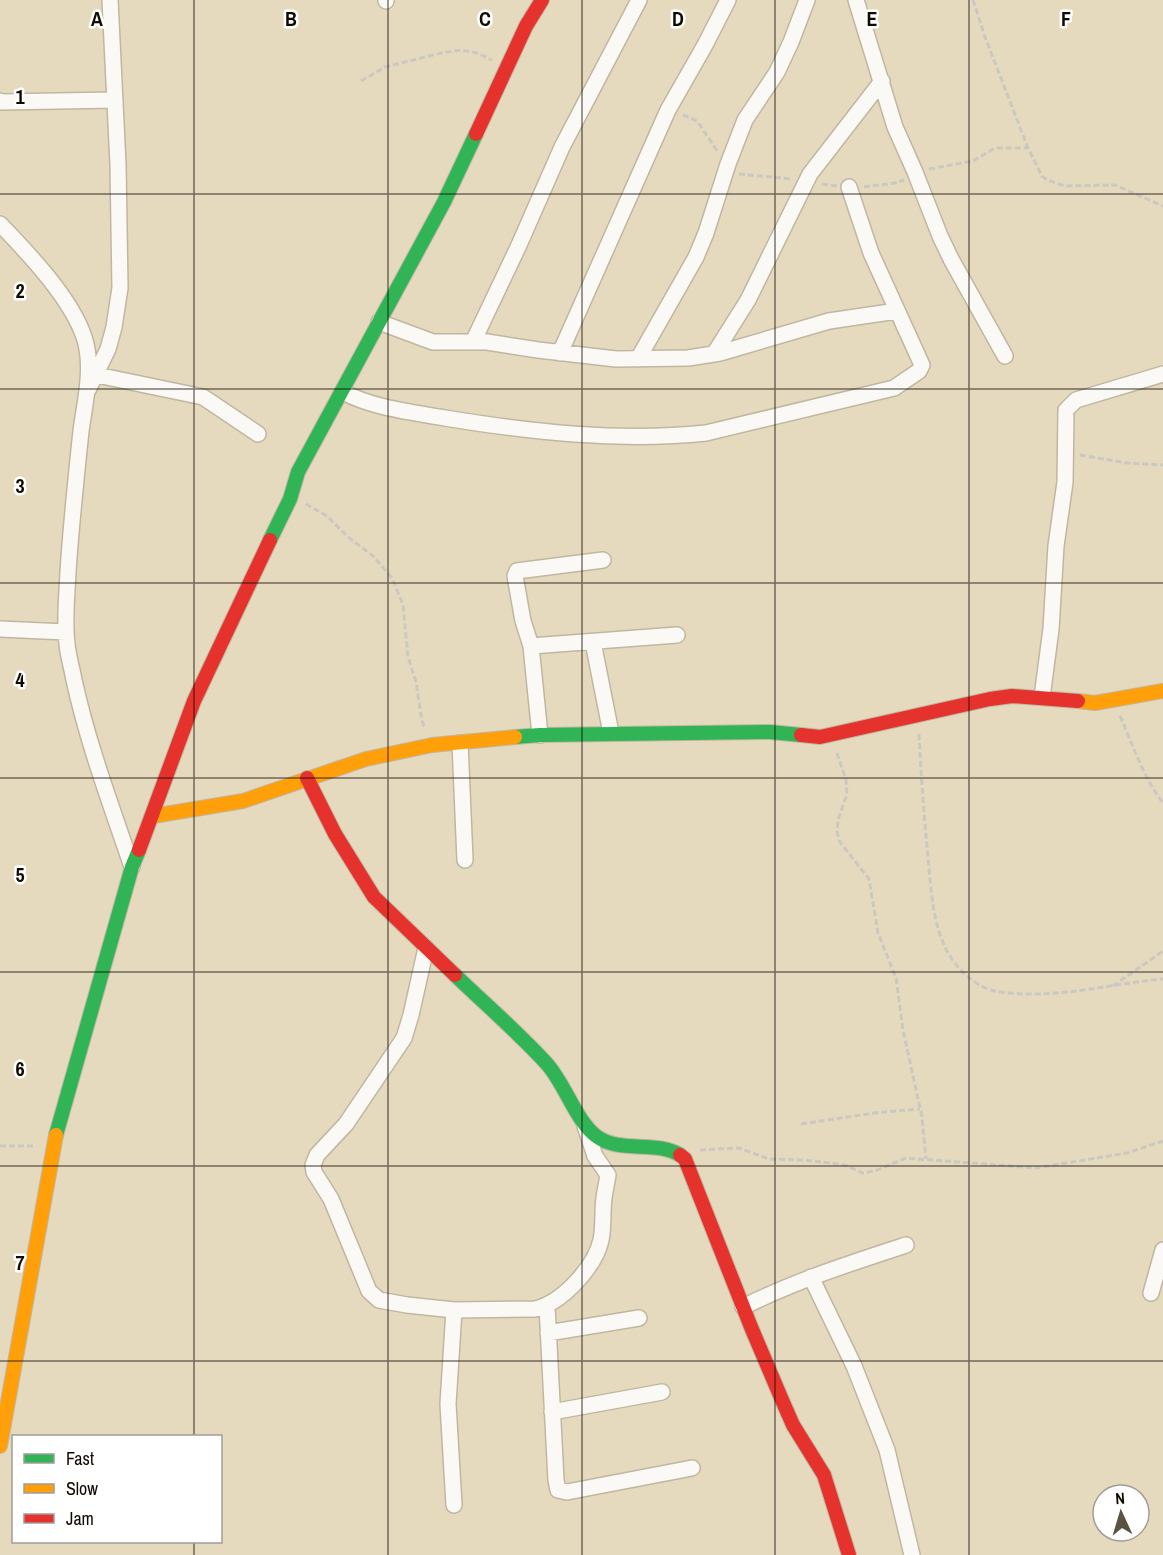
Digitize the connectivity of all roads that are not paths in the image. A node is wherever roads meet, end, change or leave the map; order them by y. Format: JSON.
{"nodes":[{"id":1,"x":110,"y":0,"type":"edge"},
{"id":2,"x":542,"y":0,"type":"edge"},
{"id":3,"x":639,"y":0,"type":"edge"},
{"id":4,"x":728,"y":0,"type":"edge"},
{"id":5,"x":807,"y":0,"type":"edge"},
{"id":6,"x":856,"y":0,"type":"edge"},
{"id":7,"x":882,"y":81,"type":"junction"},
{"id":8,"x":114,"y":100,"type":"junction"},
{"id":9,"x":0,"y":101,"type":"edge"},
{"id":10,"x":849,"y":187,"type":"dead end"},
{"id":11,"x":0,"y":224,"type":"edge"},
{"id":12,"x":897,"y":310,"type":"junction"},
{"id":13,"x":379,"y":322,"type":"junction"},
{"id":14,"x":473,"y":342,"type":"junction"},
{"id":15,"x":560,"y":353,"type":"junction"},
{"id":16,"x":714,"y":354,"type":"junction"},
{"id":17,"x":1005,"y":357,"type":"dead end"},
{"id":18,"x":638,"y":359,"type":"junction"},
{"id":19,"x":1163,"y":374,"type":"edge"},
{"id":20,"x":97,"y":375,"type":"junction"},
{"id":21,"x":87,"y":391,"type":"junction"},
{"id":22,"x":343,"y":392,"type":"junction"},
{"id":23,"x":258,"y":434,"type":"dead end"},
{"id":24,"x":603,"y":560,"type":"dead end"},
{"id":25,"x":0,"y":629,"type":"edge"},
{"id":26,"x":66,"y":632,"type":"junction"},
{"id":27,"x":677,"y":635,"type":"dead end"},
{"id":28,"x":593,"y":642,"type":"junction"},
{"id":29,"x":531,"y":646,"type":"junction"},
{"id":30,"x":1163,"y":692,"type":"edge"},
{"id":31,"x":1042,"y":697,"type":"junction"},
{"id":32,"x":611,"y":733,"type":"junction"},
{"id":33,"x":540,"y":735,"type":"junction"},
{"id":34,"x":460,"y":743,"type":"junction"},
{"id":35,"x":307,"y":778,"type":"junction"},
{"id":36,"x":153,"y":816,"type":"junction"},
{"id":37,"x":465,"y":860,"type":"dead end"},
{"id":38,"x":132,"y":867,"type":"junction"},
{"id":39,"x":426,"y":948,"type":"junction"},
{"id":40,"x":584,"y":1123,"type":"junction"},
{"id":41,"x":906,"y":1245,"type":"dead end"},
{"id":42,"x":1163,"y":1250,"type":"edge"},
{"id":43,"x":810,"y":1277,"type":"junction"},
{"id":44,"x":1150,"y":1293,"type":"dead end"},
{"id":45,"x":547,"y":1306,"type":"junction"},
{"id":46,"x":743,"y":1307,"type":"junction"},
{"id":47,"x":454,"y":1310,"type":"junction"},
{"id":48,"x":639,"y":1318,"type":"dead end"},
{"id":49,"x":548,"y":1333,"type":"junction"},
{"id":50,"x":662,"y":1392,"type":"dead end"},
{"id":51,"x":552,"y":1412,"type":"junction"},
{"id":52,"x":0,"y":1446,"type":"edge"},
{"id":53,"x":692,"y":1467,"type":"dead end"},
{"id":54,"x":454,"y":1505,"type":"dead end"},
{"id":55,"x":849,"y":1555,"type":"edge"},
{"id":56,"x":912,"y":1555,"type":"edge"}],
"edges":[{"from":1,"to":8,"type":"street"},
{"from":2,"to":13,"type":"street"},
{"from":3,"to":14,"type":"street"},
{"from":4,"to":15,"type":"street"},
{"from":5,"to":18,"type":"street"},
{"from":6,"to":7,"type":"street"},
{"from":7,"to":16,"type":"street"},
{"from":7,"to":17,"type":"street"},
{"from":8,"to":9,"type":"street"},
{"from":8,"to":20,"type":"street"},
{"from":10,"to":12,"type":"street"},
{"from":11,"to":21,"type":"street"},
{"from":12,"to":16,"type":"street"},
{"from":12,"to":22,"type":"street"},
{"from":13,"to":14,"type":"street"},
{"from":13,"to":22,"type":"street"},
{"from":14,"to":15,"type":"street"},
{"from":15,"to":18,"type":"street"},
{"from":16,"to":18,"type":"street"},
{"from":19,"to":31,"type":"street"},
{"from":20,"to":21,"type":"street"},
{"from":20,"to":23,"type":"street"},
{"from":21,"to":26,"type":"street"},
{"from":22,"to":36,"type":"street"},
{"from":24,"to":29,"type":"street"},
{"from":25,"to":26,"type":"street"},
{"from":26,"to":38,"type":"street"},
{"from":27,"to":28,"type":"street"},
{"from":28,"to":29,"type":"street"},
{"from":28,"to":32,"type":"street"},
{"from":29,"to":33,"type":"street"},
{"from":30,"to":31,"type":"street"},
{"from":31,"to":32,"type":"street"},
{"from":32,"to":33,"type":"street"},
{"from":33,"to":34,"type":"street"},
{"from":34,"to":35,"type":"street"},
{"from":34,"to":37,"type":"street"},
{"from":35,"to":36,"type":"street"},
{"from":35,"to":39,"type":"street"},
{"from":36,"to":38,"type":"street"},
{"from":38,"to":52,"type":"street"},
{"from":39,"to":40,"type":"street"},
{"from":39,"to":47,"type":"street"},
{"from":40,"to":45,"type":"street"},
{"from":40,"to":46,"type":"street"},
{"from":41,"to":43,"type":"street"},
{"from":42,"to":44,"type":"street"},
{"from":43,"to":46,"type":"street"},
{"from":43,"to":56,"type":"street"},
{"from":45,"to":47,"type":"street"},
{"from":45,"to":49,"type":"street"},
{"from":46,"to":55,"type":"street"},
{"from":47,"to":54,"type":"street"},
{"from":48,"to":49,"type":"street"},
{"from":49,"to":51,"type":"street"},
{"from":50,"to":51,"type":"street"},
{"from":51,"to":53,"type":"street"}]}
